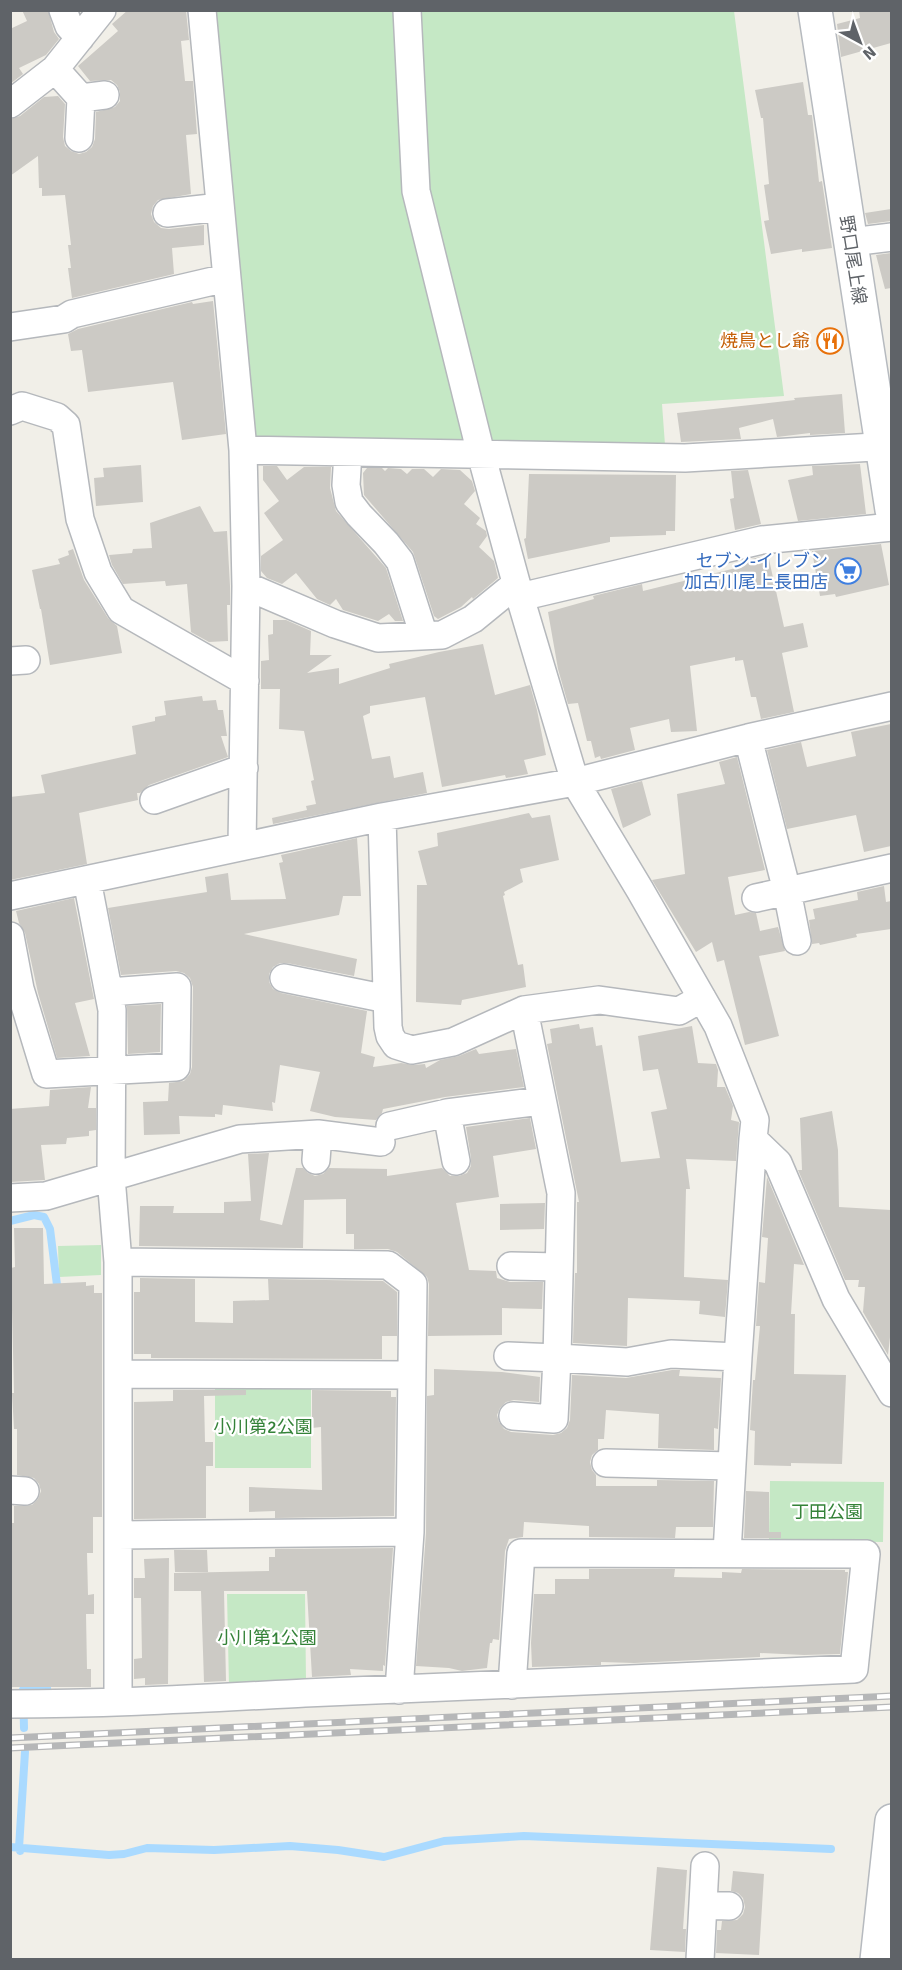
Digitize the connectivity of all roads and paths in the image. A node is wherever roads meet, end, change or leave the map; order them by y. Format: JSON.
{"nodes":[{"id":1,"x":63,"y":10,"type":"edge"},
{"id":2,"x":102,"y":10,"type":"edge"},
{"id":3,"x":202,"y":10,"type":"edge"},
{"id":4,"x":408,"y":10,"type":"edge"},
{"id":5,"x":815,"y":10,"type":"edge"},
{"id":6,"x":80,"y":38,"type":"junction"},
{"id":7,"x":55,"y":69,"type":"junction"},
{"id":8,"x":10,"y":104,"type":"edge"},
{"id":9,"x":79,"y":138,"type":"dead end"},
{"id":10,"x":220,"y":207,"type":"junction"},
{"id":11,"x":166,"y":213,"type":"dead end"},
{"id":12,"x":891,"y":237,"type":"edge"},
{"id":13,"x":851,"y":242,"type":"junction"},
{"id":14,"x":226,"y":278,"type":"junction"},
{"id":15,"x":10,"y":327,"type":"edge"},
{"id":16,"x":14,"y":401,"type":"edge"},
{"id":17,"x":887,"y":447,"type":"edge"},
{"id":18,"x":243,"y":450,"type":"junction"},
{"id":19,"x":348,"y":452,"type":"junction"},
{"id":20,"x":481,"y":454,"type":"junction"},
{"id":21,"x":891,"y":510,"type":"edge"},
{"id":22,"x":891,"y":527,"type":"edge"},
{"id":23,"x":246,"y":586,"type":"junction"},
{"id":24,"x":518,"y":590,"type":"junction"},
{"id":25,"x":424,"y":636,"type":"junction"},
{"id":26,"x":245,"y":681,"type":"junction"},
{"id":27,"x":891,"y":706,"type":"edge"},
{"id":28,"x":748,"y":738,"type":"junction"},
{"id":29,"x":243,"y":768,"type":"junction"},
{"id":30,"x":575,"y":782,"type":"junction"},
{"id":31,"x":154,"y":800,"type":"dead end"},
{"id":32,"x":382,"y":818,"type":"junction"},
{"id":33,"x":242,"y":846,"type":"junction"},
{"id":34,"x":891,"y":868,"type":"edge"},
{"id":35,"x":87,"y":880,"type":"junction"},
{"id":36,"x":787,"y":891,"type":"junction"},
{"id":37,"x":10,"y":896,"type":"edge"},
{"id":38,"x":756,"y":898,"type":"dead end"},
{"id":39,"x":10,"y":936,"type":"edge"},
{"id":40,"x":797,"y":941,"type":"dead end"},
{"id":41,"x":284,"y":978,"type":"dead end"},
{"id":42,"x":109,"y":992,"type":"junction"},
{"id":43,"x":702,"y":998,"type":"junction"},
{"id":44,"x":387,"y":999,"type":"junction"},
{"id":45,"x":524,"y":1010,"type":"junction"},
{"id":46,"x":113,"y":1072,"type":"junction"},
{"id":47,"x":541,"y":1101,"type":"junction"},
{"id":48,"x":447,"y":1113,"type":"junction"},
{"id":49,"x":753,"y":1139,"type":"junction"},
{"id":50,"x":456,"y":1161,"type":"dead end"},
{"id":51,"x":111,"y":1177,"type":"junction"},
{"id":52,"x":10,"y":1198,"type":"edge"},
{"id":53,"x":118,"y":1262,"type":"junction"},
{"id":54,"x":512,"y":1266,"type":"dead end"},
{"id":55,"x":559,"y":1267,"type":"junction"},
{"id":56,"x":508,"y":1356,"type":"dead end"},
{"id":57,"x":738,"y":1357,"type":"junction"},
{"id":58,"x":557,"y":1358,"type":"junction"},
{"id":59,"x":118,"y":1374,"type":"junction"},
{"id":60,"x":411,"y":1375,"type":"junction"},
{"id":61,"x":891,"y":1393,"type":"edge"},
{"id":62,"x":513,"y":1416,"type":"dead end"},
{"id":63,"x":606,"y":1463,"type":"dead end"},
{"id":64,"x":731,"y":1466,"type":"junction"},
{"id":65,"x":410,"y":1532,"type":"junction"},
{"id":66,"x":118,"y":1535,"type":"junction"},
{"id":67,"x":727,"y":1552,"type":"junction"},
{"id":68,"x":512,"y":1684,"type":"junction"},
{"id":69,"x":399,"y":1690,"type":"junction"},
{"id":70,"x":118,"y":1701,"type":"junction"},
{"id":71,"x":10,"y":1704,"type":"edge"},
{"id":72,"x":891,"y":1821,"type":"edge"},
{"id":73,"x":705,"y":1866,"type":"dead end"},
{"id":74,"x":700,"y":1959,"type":"edge"},
{"id":75,"x":877,"y":1959,"type":"edge"}],
"edges":[{"from":1,"to":6,"type":"street"},
{"from":2,"to":6,"type":"street"},
{"from":3,"to":10,"type":"street"},
{"from":4,"to":20,"type":"street"},
{"from":5,"to":13,"type":"main road","name":"野口尾上線"},
{"from":6,"to":7,"type":"street"},
{"from":7,"to":8,"type":"street"},
{"from":7,"to":9,"type":"street"},
{"from":10,"to":11,"type":"street"},
{"from":10,"to":14,"type":"street"},
{"from":12,"to":13,"type":"street"},
{"from":13,"to":17,"type":"main road","name":"野口尾上線"},
{"from":14,"to":15,"type":"street"},
{"from":14,"to":18,"type":"street"},
{"from":16,"to":26,"type":"street"},
{"from":17,"to":20,"type":"street"},
{"from":17,"to":21,"type":"main road","name":"野口尾上線"},
{"from":18,"to":19,"type":"street"},
{"from":18,"to":23,"type":"street"},
{"from":19,"to":20,"type":"street"},
{"from":19,"to":25,"type":"street"},
{"from":20,"to":24,"type":"street"},
{"from":22,"to":24,"type":"street"},
{"from":23,"to":25,"type":"street"},
{"from":23,"to":26,"type":"street"},
{"from":24,"to":25,"type":"street"},
{"from":24,"to":30,"type":"street"},
{"from":26,"to":29,"type":"street"},
{"from":27,"to":28,"type":"street"},
{"from":28,"to":30,"type":"street"},
{"from":28,"to":36,"type":"street"},
{"from":29,"to":31,"type":"street"},
{"from":29,"to":33,"type":"street"},
{"from":30,"to":32,"type":"street"},
{"from":30,"to":43,"type":"street"},
{"from":32,"to":33,"type":"street"},
{"from":32,"to":44,"type":"street"},
{"from":33,"to":35,"type":"street"},
{"from":34,"to":36,"type":"street"},
{"from":35,"to":37,"type":"street"},
{"from":35,"to":42,"type":"street"},
{"from":36,"to":38,"type":"street"},
{"from":36,"to":40,"type":"street"},
{"from":39,"to":46,"type":"street"},
{"from":41,"to":44,"type":"street"},
{"from":42,"to":46,"type":"street"},
{"from":42,"to":46,"type":"street"},
{"from":43,"to":45,"type":"street"},
{"from":43,"to":49,"type":"street"},
{"from":44,"to":45,"type":"street"},
{"from":45,"to":47,"type":"street"},
{"from":46,"to":51,"type":"street"},
{"from":47,"to":48,"type":"street"},
{"from":47,"to":55,"type":"street"},
{"from":48,"to":50,"type":"street"},
{"from":48,"to":51,"type":"street"},
{"from":49,"to":57,"type":"street"},
{"from":49,"to":61,"type":"street"},
{"from":51,"to":52,"type":"street"},
{"from":51,"to":53,"type":"street"},
{"from":53,"to":59,"type":"street"},
{"from":53,"to":60,"type":"street"},
{"from":54,"to":55,"type":"street"},
{"from":55,"to":58,"type":"street"},
{"from":56,"to":58,"type":"street"},
{"from":57,"to":58,"type":"street"},
{"from":57,"to":64,"type":"street"},
{"from":58,"to":62,"type":"street"},
{"from":59,"to":60,"type":"street"},
{"from":59,"to":66,"type":"street"},
{"from":60,"to":65,"type":"street"},
{"from":63,"to":64,"type":"street"},
{"from":64,"to":67,"type":"street"},
{"from":65,"to":66,"type":"street"},
{"from":65,"to":69,"type":"street"},
{"from":66,"to":70,"type":"street"},
{"from":67,"to":68,"type":"street"},
{"from":67,"to":68,"type":"street"},
{"from":68,"to":69,"type":"street"},
{"from":69,"to":70,"type":"street"},
{"from":70,"to":71,"type":"street"},
{"from":72,"to":75,"type":"main road"},
{"from":73,"to":74,"type":"street"}]}
